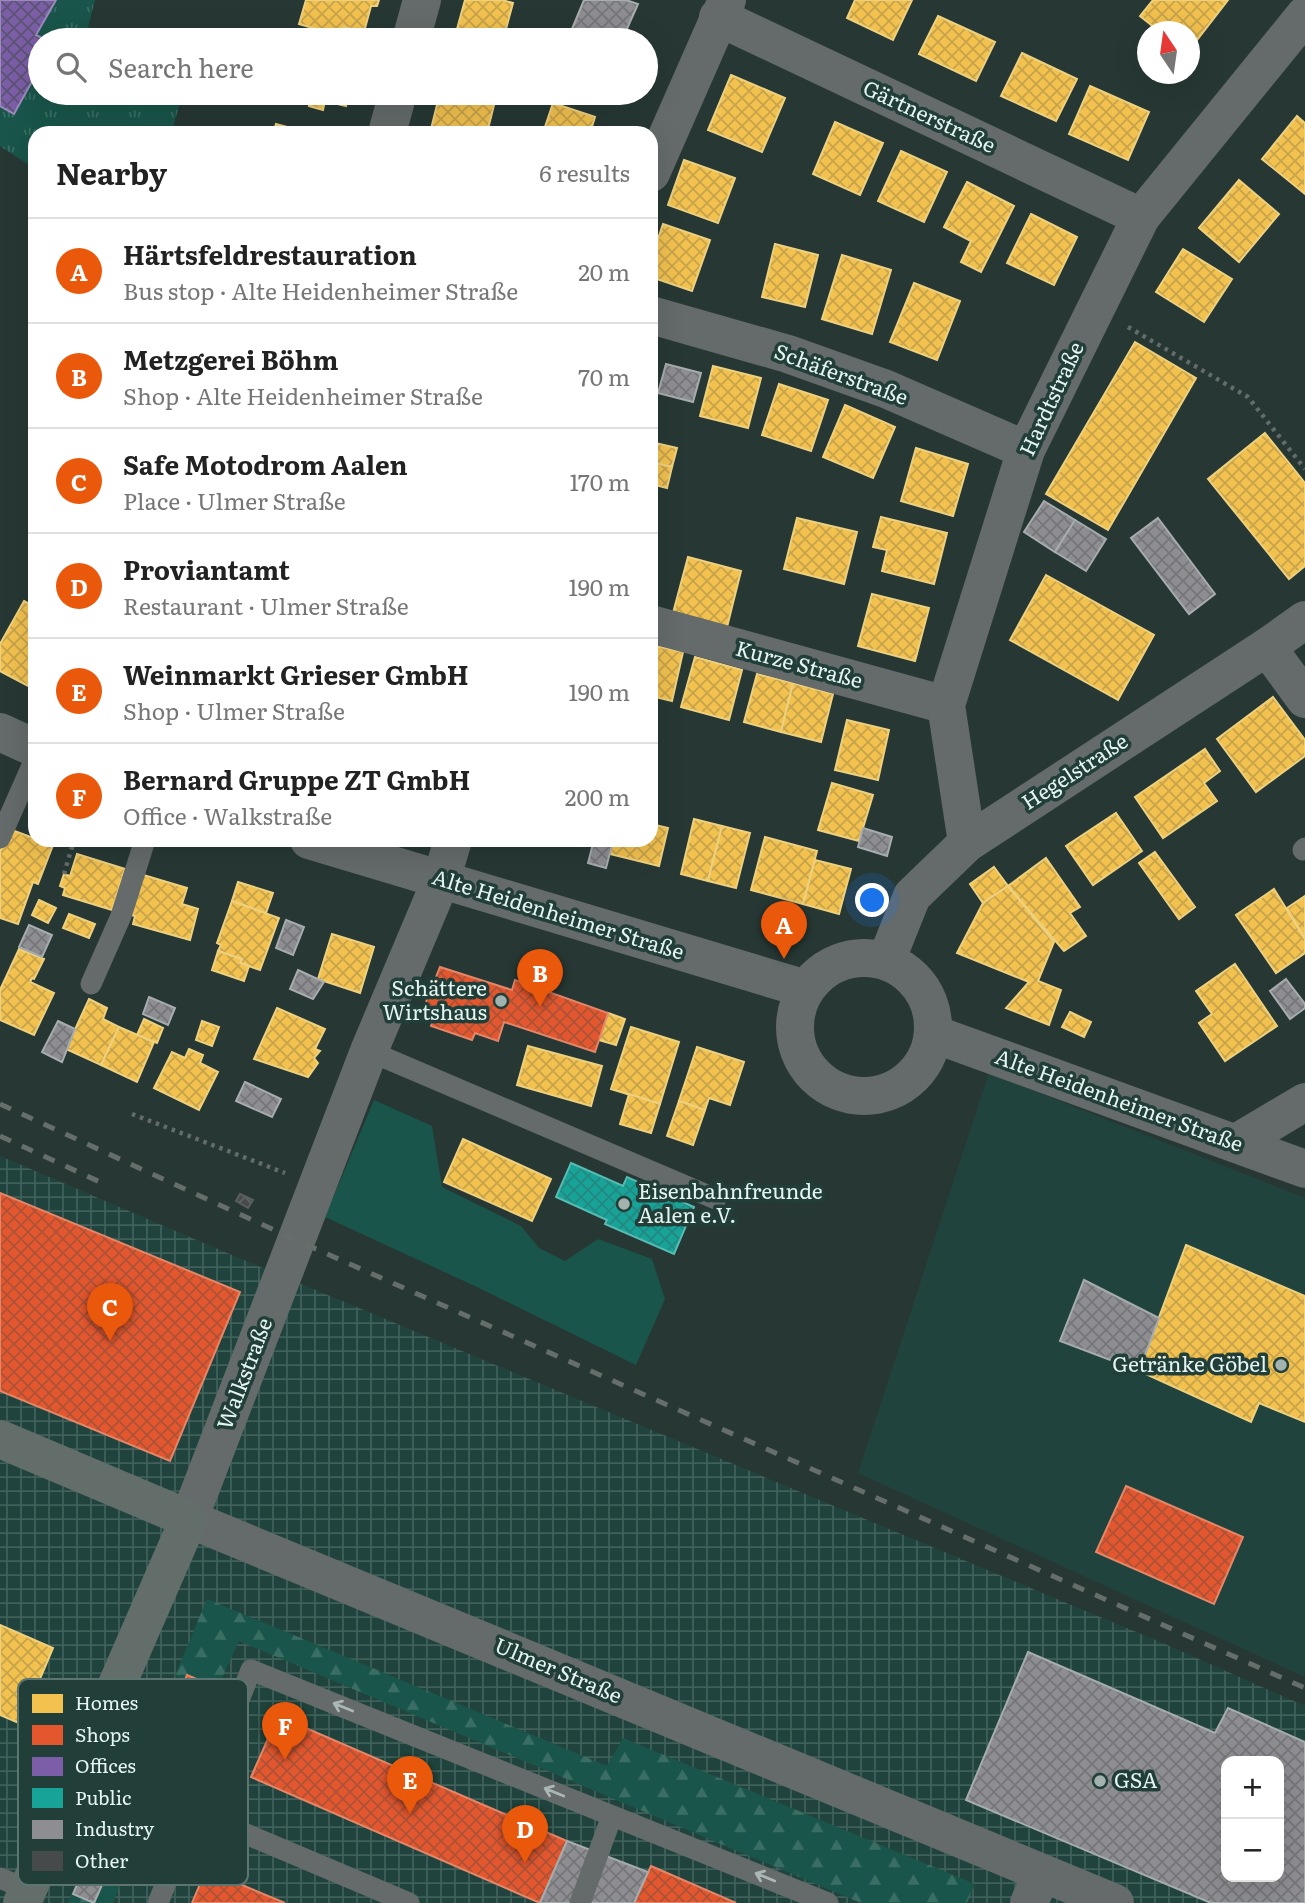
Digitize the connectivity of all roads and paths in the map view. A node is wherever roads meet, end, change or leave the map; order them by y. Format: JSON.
{"nodes":[{"id":1,"x":422,"y":0,"type":"edge"},
{"id":2,"x":722,"y":9,"type":"edge"},
{"id":3,"x":1305,"y":15,"type":"edge"},
{"id":4,"x":414,"y":28,"type":"edge"},
{"id":5,"x":395,"y":105,"type":"edge"},
{"id":6,"x":389,"y":126,"type":"edge"},
{"id":7,"x":658,"y":157,"type":"edge"},
{"id":8,"x":1141,"y":217,"type":"junction"},
{"id":9,"x":1095,"y":307,"type":"junction"},
{"id":10,"x":658,"y":317,"type":"edge"},
{"id":11,"x":1026,"y":450,"type":"junction"},
{"id":12,"x":1305,"y":469,"type":"edge"},
{"id":13,"x":1305,"y":620,"type":"edge"},
{"id":14,"x":658,"y":627,"type":"edge"},
{"id":15,"x":1267,"y":647,"type":"junction"},
{"id":16,"x":1305,"y":699,"type":"edge"},
{"id":17,"x":946,"y":705,"type":"junction"},
{"id":18,"x":0,"y":732,"type":"edge"},
{"id":19,"x":28,"y":744,"type":"edge"},
{"id":20,"x":28,"y":776,"type":"edge"},
{"id":21,"x":0,"y":838,"type":"edge"},
{"id":22,"x":967,"y":843,"type":"junction"},
{"id":23,"x":72,"y":847,"type":"edge"},
{"id":24,"x":143,"y":847,"type":"edge"},
{"id":25,"x":332,"y":847,"type":"edge"},
{"id":26,"x":451,"y":847,"type":"edge"},
{"id":27,"x":64,"y":874,"type":"dead end"},
{"id":28,"x":441,"y":880,"type":"junction"},
{"id":29,"x":886,"y":961,"type":"junction"},
{"id":30,"x":91,"y":984,"type":"dead end"},
{"id":31,"x":806,"y":989,"type":"junction"},
{"id":32,"x":933,"y":1034,"type":"junction"},
{"id":33,"x":369,"y":1052,"type":"junction"},
{"id":34,"x":1305,"y":1102,"type":"edge"},
{"id":35,"x":132,"y":1114,"type":"dead end"},
{"id":36,"x":1236,"y":1143,"type":"junction"},
{"id":37,"x":1305,"y":1169,"type":"edge"},
{"id":38,"x":318,"y":1186,"type":"junction"},
{"id":39,"x":716,"y":1199,"type":"dead end"},
{"id":40,"x":0,"y":1439,"type":"edge"},
{"id":41,"x":189,"y":1519,"type":"junction"},
{"id":42,"x":115,"y":1679,"type":"edge"},
{"id":43,"x":247,"y":1679,"type":"edge"},
{"id":44,"x":612,"y":1816,"type":"junction"},
{"id":45,"x":248,"y":1835,"type":"edge"},
{"id":46,"x":165,"y":1885,"type":"edge"},
{"id":47,"x":1036,"y":1888,"type":"edge"},
{"id":48,"x":158,"y":1903,"type":"edge"},
{"id":49,"x":409,"y":1903,"type":"edge"},
{"id":50,"x":580,"y":1903,"type":"edge"},
{"id":51,"x":828,"y":1903,"type":"edge"},
{"id":52,"x":1115,"y":1903,"type":"edge"}],
"edges":[{"from":1,"to":4,"type":"street"},
{"from":2,"to":7,"type":"street"},
{"from":2,"to":8,"type":"street","name":"Gärtnerstraße"},
{"from":3,"to":8,"type":"street","name":"Hardtstraße"},
{"from":5,"to":6,"type":"street"},
{"from":8,"to":9,"type":"street","name":"Hardtstraße"},
{"from":9,"to":11,"type":"street","name":"Hardtstraße"},
{"from":9,"to":12,"type":"path"},
{"from":10,"to":11,"type":"street","name":"Schäferstraße"},
{"from":11,"to":17,"type":"street","name":"Hardtstraße"},
{"from":13,"to":15,"type":"street","name":"Hegelstraße"},
{"from":14,"to":17,"type":"street","name":"Kurze Straße"},
{"from":15,"to":16,"type":"street"},
{"from":15,"to":22,"type":"street","name":"Hegelstraße"},
{"from":17,"to":22,"type":"street","name":"Hardtstraße"},
{"from":18,"to":19,"type":"street"},
{"from":20,"to":21,"type":"lane"},
{"from":22,"to":29,"type":"street","name":"Hegelstraße"},
{"from":23,"to":27,"type":"path"},
{"from":24,"to":30,"type":"lane"},
{"from":25,"to":28,"type":"street","name":"Alte Heidenheimer Straße"},
{"from":26,"to":28,"type":"street","name":"Walkstraße"},
{"from":28,"to":31,"type":"street","name":"Alte Heidenheimer Straße"},
{"from":28,"to":33,"type":"street","name":"Walkstraße"},
{"from":29,"to":31,"type":"street"},
{"from":29,"to":32,"type":"street"},
{"from":31,"to":32,"type":"street"},
{"from":32,"to":36,"type":"street","name":"Alte Heidenheimer Straße"},
{"from":33,"to":38,"type":"street","name":"Walkstraße"},
{"from":33,"to":39,"type":"lane"},
{"from":34,"to":36,"type":"street"},
{"from":35,"to":38,"type":"path"},
{"from":36,"to":37,"type":"street","name":"Alte Heidenheimer Straße"},
{"from":38,"to":41,"type":"street","name":"Walkstraße"},
{"from":40,"to":41,"type":"main road","name":"Ulmer Straße"},
{"from":41,"to":42,"type":"main road","name":"Walkstraße"},
{"from":41,"to":47,"type":"street","name":"Ulmer Straße"},
{"from":44,"to":43,"type":"lane","one_way":true},
{"from":44,"to":50,"type":"lane"},
{"from":51,"to":44,"type":"lane","one_way":true},
{"from":45,"to":49,"type":"lane"},
{"from":46,"to":48,"type":"lane"},
{"from":47,"to":52,"type":"street","name":"Ulmer Straße"}]}
